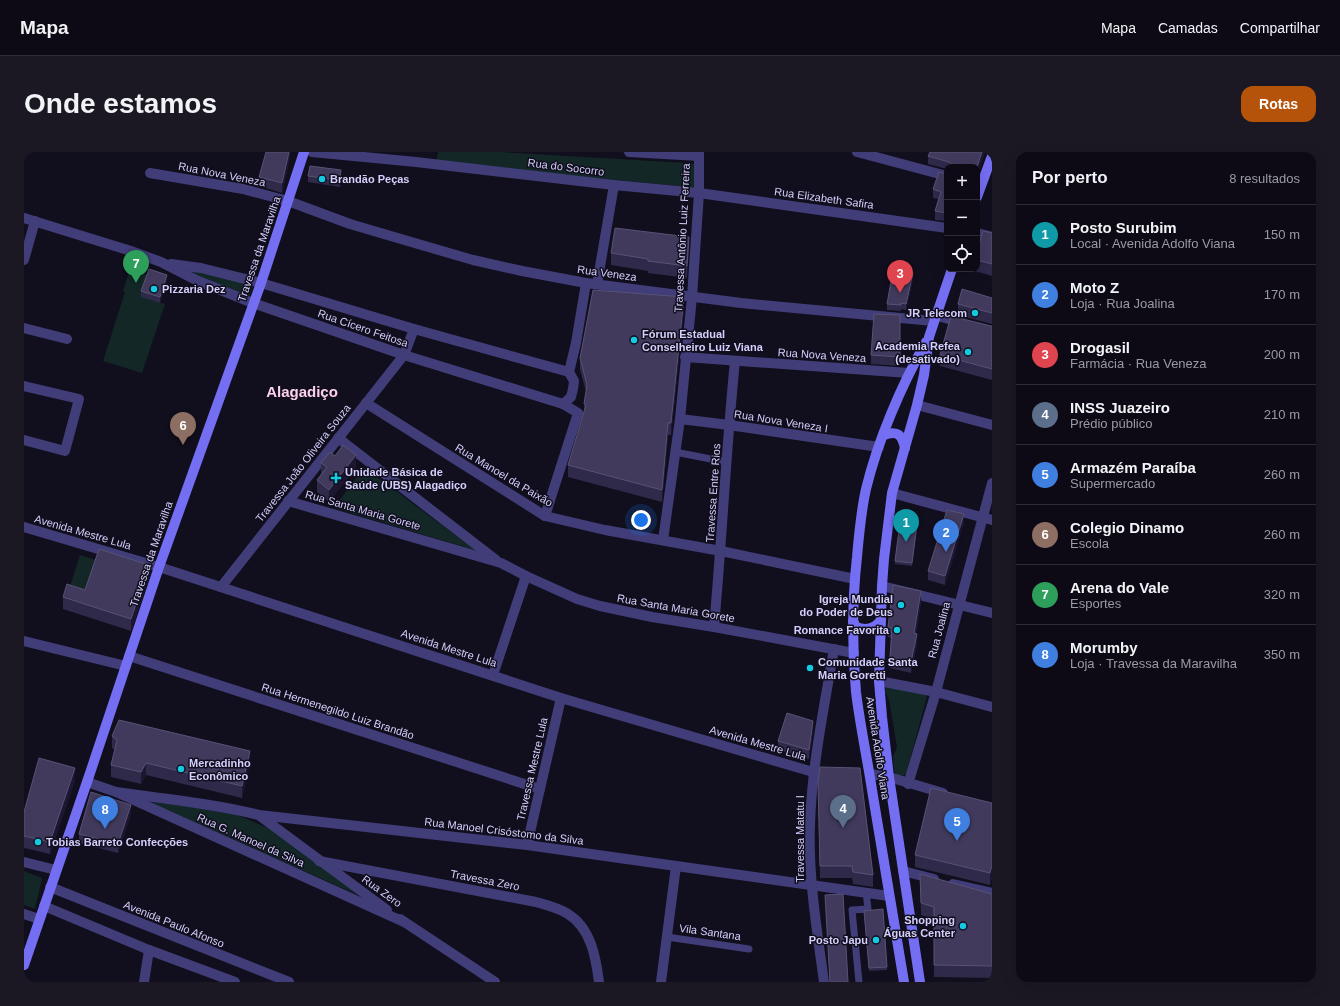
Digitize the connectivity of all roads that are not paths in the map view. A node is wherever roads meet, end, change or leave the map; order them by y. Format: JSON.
{"nodes":[{"id":1,"x":304,"y":152,"type":"edge"},
{"id":2,"x":312,"y":152,"type":"edge"},
{"id":3,"x":630,"y":152,"type":"edge"},
{"id":4,"x":857,"y":152,"type":"edge"},
{"id":5,"x":699,"y":154,"type":"edge"},
{"id":6,"x":992,"y":156,"type":"edge"},
{"id":7,"x":417,"y":157,"type":"edge"},
{"id":8,"x":150,"y":173,"type":"dead end"},
{"id":9,"x":944,"y":175,"type":"edge"},
{"id":10,"x":980,"y":183,"type":"edge"},
{"id":11,"x":614,"y":185,"type":"junction"},
{"id":12,"x":698,"y":193,"type":"junction"},
{"id":13,"x":288,"y":201,"type":"junction"},
{"id":14,"x":24,"y":218,"type":"edge"},
{"id":15,"x":35,"y":222,"type":"junction"},
{"id":16,"x":944,"y":228,"type":"edge"},
{"id":17,"x":980,"y":234,"type":"edge"},
{"id":18,"x":992,"y":237,"type":"edge"},
{"id":19,"x":24,"y":260,"type":"edge"},
{"id":20,"x":161,"y":262,"type":"junction"},
{"id":21,"x":951,"y":272,"type":"edge"},
{"id":22,"x":261,"y":283,"type":"junction"},
{"id":23,"x":586,"y":283,"type":"junction"},
{"id":24,"x":597,"y":284,"type":"junction"},
{"id":25,"x":692,"y":296,"type":"junction"},
{"id":26,"x":253,"y":302,"type":"junction"},
{"id":27,"x":934,"y":318,"type":"junction"},
{"id":28,"x":971,"y":325,"type":"edge"},
{"id":29,"x":24,"y":328,"type":"edge"},
{"id":30,"x":414,"y":329,"type":"junction"},
{"id":31,"x":929,"y":337,"type":"junction"},
{"id":32,"x":67,"y":339,"type":"dead end"},
{"id":33,"x":404,"y":354,"type":"junction"},
{"id":34,"x":685,"y":357,"type":"junction"},
{"id":35,"x":735,"y":361,"type":"junction"},
{"id":36,"x":569,"y":372,"type":"junction"},
{"id":37,"x":909,"y":373,"type":"junction"},
{"id":38,"x":24,"y":386,"type":"edge"},
{"id":39,"x":366,"y":403,"type":"junction"},
{"id":40,"x":563,"y":404,"type":"junction"},
{"id":41,"x":917,"y":405,"type":"junction"},
{"id":42,"x":680,"y":420,"type":"junction"},
{"id":43,"x":729,"y":425,"type":"junction"},
{"id":44,"x":992,"y":425,"type":"edge"},
{"id":45,"x":884,"y":435,"type":"junction"},
{"id":46,"x":338,"y":438,"type":"junction"},
{"id":47,"x":24,"y":440,"type":"edge"},
{"id":48,"x":879,"y":447,"type":"junction"},
{"id":49,"x":905,"y":448,"type":"junction"},
{"id":50,"x":675,"y":452,"type":"junction"},
{"id":51,"x":726,"y":462,"type":"junction"},
{"id":52,"x":992,"y":482,"type":"edge"},
{"id":53,"x":892,"y":493,"type":"junction"},
{"id":54,"x":288,"y":501,"type":"junction"},
{"id":55,"x":545,"y":516,"type":"junction"},
{"id":56,"x":988,"y":518,"type":"edge"},
{"id":57,"x":24,"y":527,"type":"edge"},
{"id":58,"x":663,"y":540,"type":"junction"},
{"id":59,"x":721,"y":551,"type":"junction"},
{"id":60,"x":501,"y":563,"type":"junction"},
{"id":61,"x":159,"y":567,"type":"junction"},
{"id":62,"x":526,"y":576,"type":"junction"},
{"id":63,"x":854,"y":579,"type":"junction"},
{"id":64,"x":882,"y":586,"type":"junction"},
{"id":65,"x":221,"y":587,"type":"junction"},
{"id":66,"x":959,"y":604,"type":"junction"},
{"id":67,"x":992,"y":613,"type":"edge"},
{"id":68,"x":881,"y":620,"type":"junction"},
{"id":69,"x":853,"y":621,"type":"junction"},
{"id":70,"x":714,"y":627,"type":"junction"},
{"id":71,"x":24,"y":641,"type":"edge"},
{"id":72,"x":834,"y":650,"type":"junction"},
{"id":73,"x":854,"y":653,"type":"junction"},
{"id":74,"x":127,"y":661,"type":"junction"},
{"id":75,"x":493,"y":675,"type":"junction"},
{"id":76,"x":879,"y":681,"type":"junction"},
{"id":77,"x":936,"y":692,"type":"junction"},
{"id":78,"x":561,"y":698,"type":"junction"},
{"id":79,"x":992,"y":707,"type":"edge"},
{"id":80,"x":813,"y":772,"type":"junction"},
{"id":81,"x":844,"y":773,"type":"edge"},
{"id":82,"x":859,"y":773,"type":"edge"},
{"id":83,"x":870,"y":774,"type":"junction"},
{"id":84,"x":889,"y":777,"type":"junction"},
{"id":85,"x":88,"y":782,"type":"junction"},
{"id":86,"x":908,"y":784,"type":"junction"},
{"id":87,"x":540,"y":789,"type":"junction"},
{"id":88,"x":116,"y":792,"type":"junction"},
{"id":89,"x":954,"y":796,"type":"edge"},
{"id":90,"x":259,"y":815,"type":"junction"},
{"id":91,"x":527,"y":845,"type":"junction"},
{"id":92,"x":319,"y":861,"type":"junction"},
{"id":93,"x":24,"y":862,"type":"edge"},
{"id":94,"x":676,"y":866,"type":"junction"},
{"id":95,"x":56,"y":870,"type":"junction"},
{"id":96,"x":903,"y":871,"type":"junction"},
{"id":97,"x":812,"y":886,"type":"junction"},
{"id":98,"x":50,"y":887,"type":"junction"},
{"id":99,"x":866,"y":892,"type":"junction"},
{"id":100,"x":992,"y":893,"type":"edge"},
{"id":101,"x":889,"y":896,"type":"junction"},
{"id":102,"x":44,"y":906,"type":"junction"},
{"id":103,"x":24,"y":914,"type":"edge"},
{"id":104,"x":39,"y":919,"type":"junction"},
{"id":105,"x":404,"y":922,"type":"junction"},
{"id":106,"x":667,"y":937,"type":"junction"},
{"id":107,"x":749,"y":949,"type":"dead end"},
{"id":108,"x":149,"y":950,"type":"junction"},
{"id":109,"x":24,"y":965,"type":"edge"},
{"id":110,"x":144,"y":982,"type":"edge"},
{"id":111,"x":235,"y":982,"type":"edge"},
{"id":112,"x":289,"y":982,"type":"edge"},
{"id":113,"x":495,"y":982,"type":"edge"},
{"id":114,"x":599,"y":982,"type":"edge"},
{"id":115,"x":660,"y":982,"type":"edge"},
{"id":116,"x":824,"y":982,"type":"edge"},
{"id":117,"x":860,"y":982,"type":"edge"},
{"id":118,"x":904,"y":982,"type":"edge"},
{"id":119,"x":920,"y":982,"type":"edge"}],
"edges":[{"from":1,"to":13,"type":"main road","name":"Travessa da Maravilha"},
{"from":2,"to":7,"type":"street","name":"Rua do Socorro"},
{"from":3,"to":5,"type":"street"},
{"from":4,"to":9,"type":"street"},
{"from":5,"to":12,"type":"street","name":"Travessa Antônio Luiz Ferreira"},
{"from":6,"to":10,"type":"main road"},
{"from":7,"to":11,"type":"street","name":"Rua do Socorro"},
{"from":8,"to":13,"type":"street","name":"Rua Nova Veneza"},
{"from":11,"to":12,"type":"street","name":"Rua do Socorro"},
{"from":11,"to":24,"type":"street"},
{"from":12,"to":16,"type":"street","name":"Rua Elizabeth Safira"},
{"from":12,"to":25,"type":"street","name":"Travessa Antônio Luiz Ferreira"},
{"from":13,"to":22,"type":"main road","name":"Travessa da Maravilha"},
{"from":13,"to":23,"type":"street","name":"Rua Veneza"},
{"from":14,"to":15,"type":"street","name":"Rua Cícero Feitosa"},
{"from":15,"to":19,"type":"street"},
{"from":15,"to":20,"type":"street","name":"Rua Cícero Feitosa"},
{"from":17,"to":18,"type":"street"},
{"from":20,"to":22,"type":"street","name":"Rua Cícero Feitosa"},
{"from":20,"to":26,"type":"street","name":"Rua Cícero Feitosa"},
{"from":21,"to":27,"type":"main road","name":"Avenida Adolfo Viana"},
{"from":22,"to":26,"type":"main road","name":"Travessa da Maravilha"},
{"from":22,"to":30,"type":"street","name":"Rua Cícero Feitosa"},
{"from":23,"to":24,"type":"street","name":"Rua Veneza"},
{"from":23,"to":36,"type":"street"},
{"from":24,"to":25,"type":"street","name":"Rua Veneza"},
{"from":25,"to":27,"type":"street","name":"Rua Veneza"},
{"from":25,"to":34,"type":"street","name":"Travessa Antônio Luiz Ferreira"},
{"from":26,"to":33,"type":"street","name":"Rua Cícero Feitosa"},
{"from":26,"to":61,"type":"main road","name":"Travessa da Maravilha"},
{"from":27,"to":28,"type":"street","name":"Rua Veneza"},
{"from":27,"to":31,"type":"main road","name":"Avenida Adolfo Viana"},
{"from":29,"to":32,"type":"street"},
{"from":30,"to":33,"type":"street","name":"Travessa João Oliveira Souza"},
{"from":30,"to":36,"type":"street","name":"Rua Cícero Feitosa"},
{"from":31,"to":37,"type":"main road","name":"Avenida Adolfo Viana"},
{"from":31,"to":41,"type":"main road","name":"Avenida Adolfo Viana"},
{"from":33,"to":39,"type":"street","name":"Travessa João Oliveira Souza"},
{"from":33,"to":40,"type":"street","name":"Rua Cícero Feitosa"},
{"from":34,"to":35,"type":"street","name":"Rua Nova Veneza"},
{"from":34,"to":42,"type":"street","name":"Travessa Antônio Luiz Ferreira"},
{"from":35,"to":37,"type":"street","name":"Rua Nova Veneza"},
{"from":35,"to":43,"type":"street","name":"Travessa Entre Rios"},
{"from":36,"to":40,"type":"street"},
{"from":37,"to":45,"type":"main road","name":"Avenida Adolfo Viana"},
{"from":38,"to":47,"type":"street"},
{"from":39,"to":46,"type":"street","name":"Travessa João Oliveira Souza"},
{"from":39,"to":55,"type":"street","name":"Rua Manoel da Paixão"},
{"from":40,"to":55,"type":"street"},
{"from":41,"to":44,"type":"street"},
{"from":41,"to":49,"type":"main road","name":"Avenida Adolfo Viana"},
{"from":42,"to":43,"type":"street","name":"Rua Nova Veneza I"},
{"from":42,"to":50,"type":"street","name":"Travessa Antônio Luiz Ferreira"},
{"from":43,"to":48,"type":"street","name":"Rua Nova Veneza I"},
{"from":43,"to":51,"type":"street","name":"Travessa Entre Rios"},
{"from":45,"to":48,"type":"main road","name":"Avenida Adolfo Viana"},
{"from":45,"to":49,"type":"main road"},
{"from":46,"to":54,"type":"street","name":"Travessa João Oliveira Souza"},
{"from":46,"to":60,"type":"street","name":"Rua Santa Maria Gorete"},
{"from":48,"to":63,"type":"main road","name":"Avenida Adolfo Viana"},
{"from":49,"to":53,"type":"main road","name":"Avenida Adolfo Viana"},
{"from":50,"to":51,"type":"lane"},
{"from":50,"to":58,"type":"street","name":"Travessa Antônio Luiz Ferreira"},
{"from":51,"to":59,"type":"street","name":"Travessa Entre Rios"},
{"from":52,"to":56,"type":"street","name":"Rua Joalina"},
{"from":53,"to":56,"type":"street"},
{"from":53,"to":64,"type":"main road","name":"Avenida Adolfo Viana"},
{"from":54,"to":60,"type":"street","name":"Rua Santa Maria Gorete"},
{"from":54,"to":65,"type":"street","name":"Travessa João Oliveira Souza"},
{"from":55,"to":58,"type":"street","name":"Rua Manoel da Paixão"},
{"from":56,"to":66,"type":"street","name":"Rua Joalina"},
{"from":57,"to":61,"type":"street","name":"Avenida Mestre Lula"},
{"from":58,"to":59,"type":"street","name":"Rua Manoel da Paixão"},
{"from":59,"to":63,"type":"street","name":"Rua Manoel da Paixão"},
{"from":59,"to":70,"type":"street","name":"Travessa Entre Rios"},
{"from":60,"to":62,"type":"street","name":"Rua Santa Maria Gorete"},
{"from":61,"to":65,"type":"street","name":"Avenida Mestre Lula"},
{"from":61,"to":74,"type":"main road","name":"Travessa da Maravilha"},
{"from":62,"to":70,"type":"street","name":"Rua Santa Maria Gorete"},
{"from":62,"to":75,"type":"street"},
{"from":63,"to":69,"type":"main road","name":"Avenida Adolfo Viana"},
{"from":64,"to":66,"type":"street"},
{"from":64,"to":68,"type":"main road","name":"Avenida Adolfo Viana"},
{"from":65,"to":75,"type":"street","name":"Avenida Mestre Lula"},
{"from":66,"to":67,"type":"street"},
{"from":66,"to":77,"type":"street","name":"Rua Joalina"},
{"from":68,"to":69,"type":"main road"},
{"from":68,"to":76,"type":"main road","name":"Avenida Adolfo Viana"},
{"from":69,"to":73,"type":"main road","name":"Avenida Adolfo Viana"},
{"from":70,"to":72,"type":"street","name":"Rua Santa Maria Gorete"},
{"from":71,"to":74,"type":"street","name":"Rua Hermenegildo Luiz Brandão"},
{"from":72,"to":73,"type":"street","name":"Rua Santa Maria Gorete"},
{"from":72,"to":80,"type":"street","name":"Travessa Matatu I"},
{"from":73,"to":83,"type":"main road","name":"Avenida Adolfo Viana"},
{"from":74,"to":85,"type":"main road","name":"Travessa da Maravilha"},
{"from":74,"to":87,"type":"street","name":"Rua Hermenegildo Luiz Brandão"},
{"from":75,"to":78,"type":"street","name":"Avenida Mestre Lula"},
{"from":76,"to":77,"type":"street"},
{"from":76,"to":84,"type":"main road","name":"Avenida Adolfo Viana"},
{"from":77,"to":79,"type":"street"},
{"from":77,"to":86,"type":"street","name":"Rua Joalina"},
{"from":78,"to":80,"type":"street","name":"Avenida Mestre Lula"},
{"from":78,"to":87,"type":"street","name":"Travessa Mestre Lula"},
{"from":80,"to":81,"type":"street","name":"Avenida Mestre Lula"},
{"from":80,"to":97,"type":"street","name":"Travessa Matatu I"},
{"from":82,"to":83,"type":"street"},
{"from":83,"to":84,"type":"street"},
{"from":83,"to":101,"type":"main road","name":"Avenida Adolfo Viana"},
{"from":84,"to":86,"type":"street"},
{"from":84,"to":96,"type":"main road","name":"Avenida Adolfo Viana"},
{"from":85,"to":88,"type":"street","name":"Rua G. Manoel da Silva"},
{"from":85,"to":95,"type":"main road","name":"Travessa da Maravilha"},
{"from":86,"to":89,"type":"street"},
{"from":87,"to":91,"type":"street","name":"Travessa Mestre Lula"},
{"from":88,"to":90,"type":"street","name":"Rua Manoel Crisóstomo da Silva"},
{"from":88,"to":105,"type":"street","name":"Rua G. Manoel da Silva"},
{"from":90,"to":91,"type":"street","name":"Rua Manoel Crisóstomo da Silva"},
{"from":90,"to":92,"type":"street","name":"Rua Zero"},
{"from":91,"to":94,"type":"street","name":"Rua Manoel Crisóstomo da Silva"},
{"from":92,"to":105,"type":"street","name":"Rua Zero"},
{"from":92,"to":114,"type":"street","name":"Travessa Zero"},
{"from":93,"to":95,"type":"street"},
{"from":94,"to":97,"type":"street","name":"Rua Manoel Crisóstomo da Silva"},
{"from":94,"to":106,"type":"street"},
{"from":95,"to":98,"type":"main road","name":"Travessa da Maravilha"},
{"from":96,"to":100,"type":"street"},
{"from":96,"to":119,"type":"main road","name":"Avenida Adolfo Viana"},
{"from":97,"to":99,"type":"street","name":"Rua Manoel Crisóstomo da Silva"},
{"from":97,"to":116,"type":"street","name":"Travessa Matatu I"},
{"from":98,"to":102,"type":"main road","name":"Travessa da Maravilha"},
{"from":98,"to":112,"type":"street","name":"Avenida Paulo Afonso"},
{"from":99,"to":101,"type":"street","name":"Rua Manoel Crisóstomo da Silva"},
{"from":99,"to":117,"type":"lane"},
{"from":101,"to":118,"type":"main road","name":"Avenida Adolfo Viana"},
{"from":102,"to":104,"type":"main road","name":"Travessa da Maravilha"},
{"from":102,"to":108,"type":"street"},
{"from":103,"to":104,"type":"street"},
{"from":104,"to":109,"type":"main road","name":"Travessa da Maravilha"},
{"from":105,"to":113,"type":"street","name":"Rua Zero"},
{"from":106,"to":107,"type":"lane","name":"Vila Santana"},
{"from":106,"to":115,"type":"street"},
{"from":108,"to":110,"type":"street"},
{"from":108,"to":111,"type":"street"}]}
